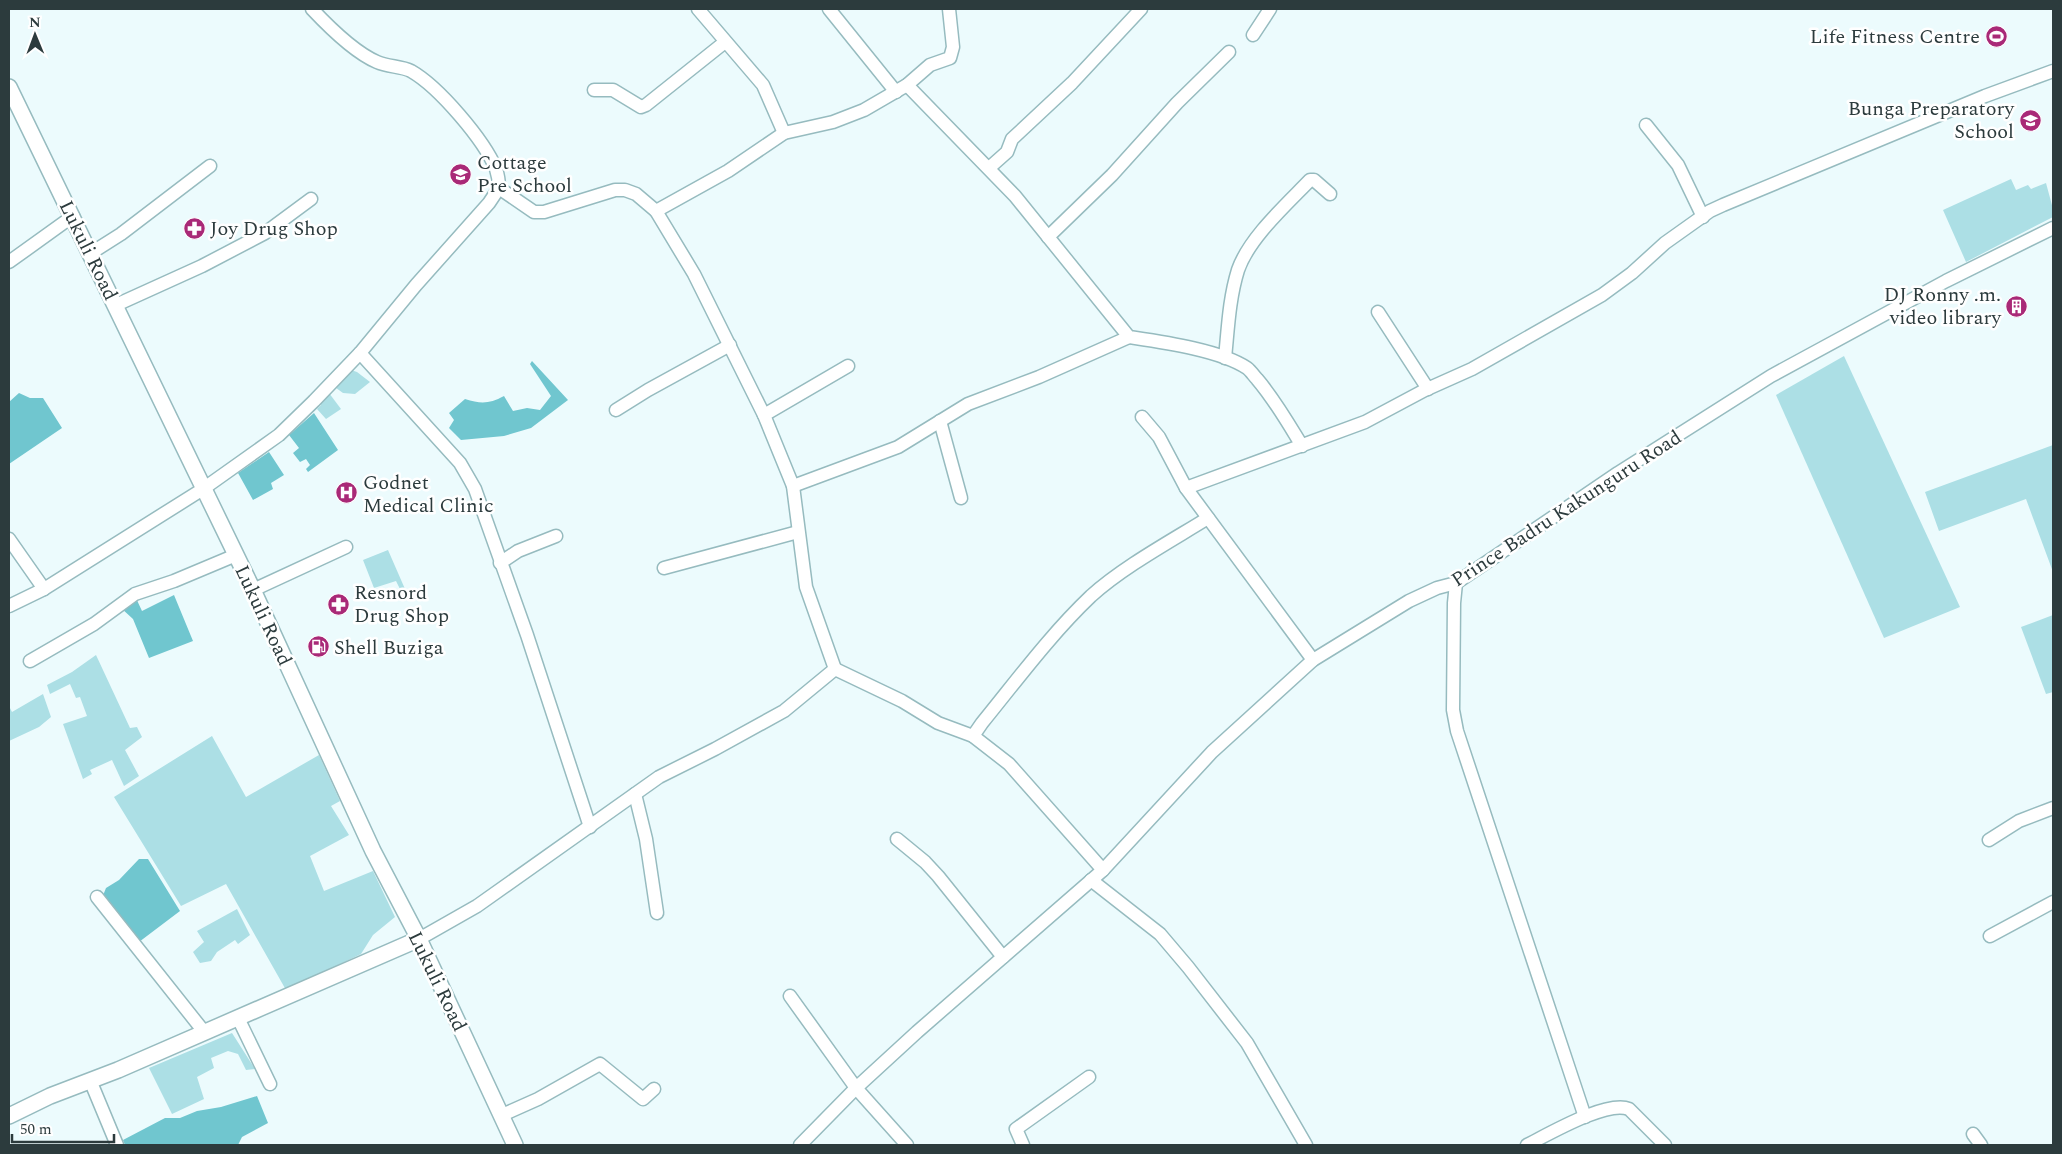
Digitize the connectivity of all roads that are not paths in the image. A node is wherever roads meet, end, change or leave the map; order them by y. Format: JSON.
{"nodes":[{"id":1,"x":312,"y":9,"type":"edge"},
{"id":2,"x":698,"y":9,"type":"edge"},
{"id":3,"x":829,"y":9,"type":"edge"},
{"id":4,"x":950,"y":9,"type":"edge"},
{"id":5,"x":1141,"y":9,"type":"edge"},
{"id":6,"x":1270,"y":9,"type":"edge"},
{"id":7,"x":1253,"y":35,"type":"dead end"},
{"id":8,"x":725,"y":42,"type":"junction"},
{"id":9,"x":1229,"y":52,"type":"dead end"},
{"id":10,"x":2053,"y":70,"type":"edge"},
{"id":11,"x":907,"y":85,"type":"junction"},
{"id":12,"x":9,"y":87,"type":"edge"},
{"id":13,"x":594,"y":90,"type":"dead end"},
{"id":14,"x":896,"y":92,"type":"junction"},
{"id":15,"x":1646,"y":125,"type":"dead end"},
{"id":16,"x":784,"y":133,"type":"junction"},
{"id":17,"x":210,"y":166,"type":"dead end"},
{"id":18,"x":989,"y":168,"type":"junction"},
{"id":19,"x":499,"y":188,"type":"junction"},
{"id":20,"x":1330,"y":194,"type":"dead end"},
{"id":21,"x":311,"y":199,"type":"dead end"},
{"id":22,"x":656,"y":211,"type":"junction"},
{"id":23,"x":73,"y":216,"type":"junction"},
{"id":24,"x":1703,"y":217,"type":"junction"},
{"id":25,"x":2053,"y":228,"type":"edge"},
{"id":26,"x":1048,"y":237,"type":"junction"},
{"id":27,"x":91,"y":253,"type":"junction"},
{"id":28,"x":9,"y":262,"type":"edge"},
{"id":29,"x":116,"y":305,"type":"junction"},
{"id":30,"x":1378,"y":312,"type":"dead end"},
{"id":31,"x":1129,"y":337,"type":"junction"},
{"id":32,"x":730,"y":345,"type":"junction"},
{"id":33,"x":360,"y":353,"type":"junction"},
{"id":34,"x":1225,"y":358,"type":"junction"},
{"id":35,"x":848,"y":366,"type":"dead end"},
{"id":36,"x":1428,"y":389,"type":"junction"},
{"id":37,"x":616,"y":410,"type":"dead end"},
{"id":38,"x":764,"y":415,"type":"junction"},
{"id":39,"x":1142,"y":417,"type":"dead end"},
{"id":40,"x":940,"y":421,"type":"junction"},
{"id":41,"x":1302,"y":446,"type":"junction"},
{"id":42,"x":793,"y":486,"type":"junction"},
{"id":43,"x":1186,"y":488,"type":"junction"},
{"id":44,"x":203,"y":489,"type":"junction"},
{"id":45,"x":961,"y":498,"type":"dead end"},
{"id":46,"x":1208,"y":518,"type":"junction"},
{"id":47,"x":798,"y":532,"type":"junction"},
{"id":48,"x":556,"y":536,"type":"dead end"},
{"id":49,"x":9,"y":539,"type":"edge"},
{"id":50,"x":346,"y":547,"type":"dead end"},
{"id":51,"x":236,"y":555,"type":"junction"},
{"id":52,"x":500,"y":563,"type":"junction"},
{"id":53,"x":664,"y":568,"type":"dead end"},
{"id":54,"x":1456,"y":583,"type":"junction"},
{"id":55,"x":44,"y":589,"type":"junction"},
{"id":56,"x":253,"y":590,"type":"junction"},
{"id":57,"x":9,"y":606,"type":"edge"},
{"id":58,"x":1313,"y":660,"type":"junction"},
{"id":59,"x":30,"y":661,"type":"dead end"},
{"id":60,"x":835,"y":668,"type":"junction"},
{"id":61,"x":973,"y":736,"type":"junction"},
{"id":62,"x":635,"y":794,"type":"junction"},
{"id":63,"x":2053,"y":808,"type":"edge"},
{"id":64,"x":590,"y":827,"type":"junction"},
{"id":65,"x":897,"y":839,"type":"dead end"},
{"id":66,"x":1989,"y":840,"type":"dead end"},
{"id":67,"x":1103,"y":870,"type":"junction"},
{"id":68,"x":1092,"y":880,"type":"junction"},
{"id":69,"x":96,"y":897,"type":"dead end"},
{"id":70,"x":2053,"y":902,"type":"edge"},
{"id":71,"x":656,"y":913,"type":"dead end"},
{"id":72,"x":1990,"y":936,"type":"dead end"},
{"id":73,"x":419,"y":939,"type":"junction"},
{"id":74,"x":1003,"y":957,"type":"junction"},
{"id":75,"x":790,"y":996,"type":"dead end"},
{"id":76,"x":238,"y":1018,"type":"junction"},
{"id":77,"x":205,"y":1033,"type":"junction"},
{"id":78,"x":1089,"y":1077,"type":"dead end"},
{"id":79,"x":90,"y":1080,"type":"junction"},
{"id":80,"x":270,"y":1084,"type":"dead end"},
{"id":81,"x":856,"y":1088,"type":"junction"},
{"id":82,"x":654,"y":1089,"type":"dead end"},
{"id":83,"x":502,"y":1115,"type":"junction"},
{"id":84,"x":9,"y":1116,"type":"edge"},
{"id":85,"x":1585,"y":1117,"type":"junction"},
{"id":86,"x":1973,"y":1134,"type":"dead end"},
{"id":87,"x":117,"y":1145,"type":"edge"},
{"id":88,"x":515,"y":1145,"type":"edge"},
{"id":89,"x":800,"y":1145,"type":"edge"},
{"id":90,"x":908,"y":1145,"type":"edge"},
{"id":91,"x":1023,"y":1145,"type":"edge"},
{"id":92,"x":1306,"y":1145,"type":"edge"},
{"id":93,"x":1527,"y":1145,"type":"edge"},
{"id":94,"x":1665,"y":1145,"type":"edge"},
{"id":95,"x":1981,"y":1145,"type":"edge"}],
"edges":[{"from":1,"to":19,"type":"street"},
{"from":2,"to":8,"type":"street"},
{"from":3,"to":14,"type":"street"},
{"from":4,"to":11,"type":"street"},
{"from":5,"to":18,"type":"street"},
{"from":6,"to":7,"type":"street"},
{"from":8,"to":13,"type":"street"},
{"from":8,"to":16,"type":"street"},
{"from":9,"to":26,"type":"street"},
{"from":10,"to":24,"type":"street"},
{"from":11,"to":14,"type":"street"},
{"from":11,"to":18,"type":"street"},
{"from":12,"to":23,"type":"street","name":"Lukuli Road"},
{"from":14,"to":16,"type":"street"},
{"from":15,"to":24,"type":"street"},
{"from":16,"to":22,"type":"street"},
{"from":17,"to":27,"type":"street"},
{"from":18,"to":26,"type":"street"},
{"from":19,"to":22,"type":"street"},
{"from":19,"to":33,"type":"street"},
{"from":20,"to":34,"type":"street"},
{"from":21,"to":29,"type":"street"},
{"from":22,"to":32,"type":"street"},
{"from":23,"to":27,"type":"street","name":"Lukuli Road"},
{"from":23,"to":28,"type":"street"},
{"from":24,"to":36,"type":"street"},
{"from":25,"to":54,"type":"street","name":"Prince Badru Kakunguru Road"},
{"from":26,"to":31,"type":"street"},
{"from":27,"to":29,"type":"street","name":"Lukuli Road"},
{"from":29,"to":44,"type":"street","name":"Lukuli Road"},
{"from":30,"to":36,"type":"street"},
{"from":31,"to":34,"type":"street"},
{"from":31,"to":40,"type":"street"},
{"from":32,"to":37,"type":"street"},
{"from":32,"to":38,"type":"street"},
{"from":33,"to":44,"type":"street"},
{"from":33,"to":52,"type":"street"},
{"from":34,"to":41,"type":"street"},
{"from":35,"to":38,"type":"street"},
{"from":36,"to":41,"type":"street"},
{"from":38,"to":42,"type":"street"},
{"from":39,"to":43,"type":"street"},
{"from":40,"to":42,"type":"street"},
{"from":40,"to":45,"type":"street"},
{"from":41,"to":43,"type":"street"},
{"from":42,"to":47,"type":"street"},
{"from":43,"to":46,"type":"street"},
{"from":44,"to":51,"type":"street","name":"Lukuli Road"},
{"from":44,"to":55,"type":"street"},
{"from":46,"to":58,"type":"street"},
{"from":46,"to":61,"type":"street"},
{"from":47,"to":53,"type":"street"},
{"from":47,"to":60,"type":"street"},
{"from":48,"to":52,"type":"street"},
{"from":49,"to":55,"type":"street"},
{"from":50,"to":56,"type":"street"},
{"from":51,"to":56,"type":"street","name":"Lukuli Road"},
{"from":51,"to":59,"type":"street"},
{"from":52,"to":64,"type":"street"},
{"from":54,"to":58,"type":"street","name":"Prince Badru Kakunguru Road"},
{"from":54,"to":85,"type":"street"},
{"from":55,"to":57,"type":"street"},
{"from":56,"to":73,"type":"street","name":"Lukuli Road"},
{"from":58,"to":67,"type":"street","name":"Prince Badru Kakunguru Road"},
{"from":60,"to":61,"type":"street"},
{"from":60,"to":62,"type":"street"},
{"from":61,"to":67,"type":"street"},
{"from":62,"to":64,"type":"street"},
{"from":62,"to":71,"type":"street"},
{"from":63,"to":66,"type":"street"},
{"from":64,"to":73,"type":"street"},
{"from":65,"to":74,"type":"street"},
{"from":67,"to":68,"type":"street","name":"Prince Badru Kakunguru Road"},
{"from":68,"to":74,"type":"street","name":"Prince Badru Kakunguru Road"},
{"from":68,"to":92,"type":"street"},
{"from":69,"to":77,"type":"street"},
{"from":70,"to":72,"type":"street"},
{"from":73,"to":76,"type":"street"},
{"from":73,"to":83,"type":"street","name":"Lukuli Road"},
{"from":74,"to":81,"type":"street","name":"Prince Badru Kakunguru Road"},
{"from":75,"to":81,"type":"street"},
{"from":76,"to":77,"type":"street"},
{"from":76,"to":80,"type":"street"},
{"from":77,"to":79,"type":"street"},
{"from":78,"to":91,"type":"street"},
{"from":79,"to":84,"type":"street"},
{"from":79,"to":87,"type":"street"},
{"from":81,"to":89,"type":"street","name":"Prince Badru Kakunguru Road"},
{"from":81,"to":90,"type":"street"},
{"from":82,"to":83,"type":"street"},
{"from":83,"to":88,"type":"street","name":"Lukuli Road"},
{"from":85,"to":93,"type":"street"},
{"from":85,"to":94,"type":"street"},
{"from":86,"to":95,"type":"street"}]}
